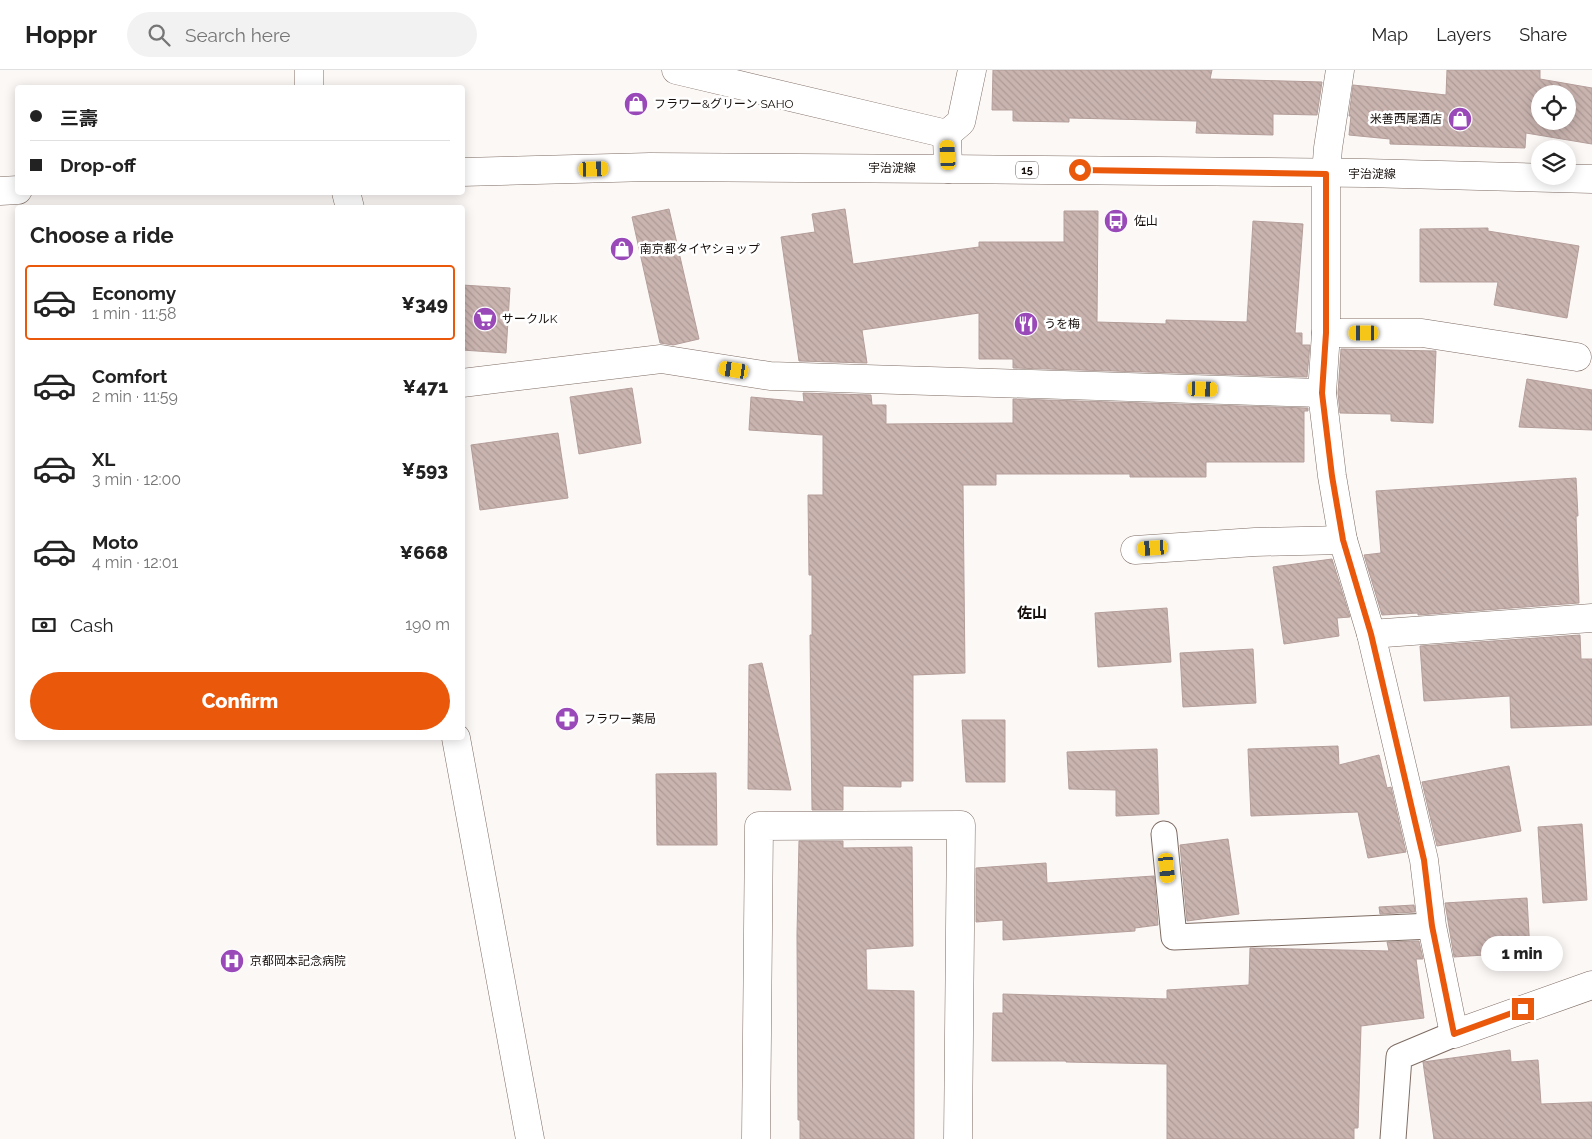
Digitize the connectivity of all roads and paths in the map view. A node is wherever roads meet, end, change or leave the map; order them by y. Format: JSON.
{"nodes":[{"id":1,"x":309,"y":70,"type":"edge"},
{"id":2,"x":676,"y":70,"type":"edge"},
{"id":3,"x":972,"y":70,"type":"edge"},
{"id":4,"x":1340,"y":70,"type":"edge"},
{"id":5,"x":309,"y":85,"type":"edge"},
{"id":6,"x":947,"y":134,"type":"junction"},
{"id":7,"x":948,"y":169,"type":"junction"},
{"id":8,"x":465,"y":172,"type":"edge"},
{"id":9,"x":1326,"y":174,"type":"junction"},
{"id":10,"x":1592,"y":179,"type":"edge"},
{"id":11,"x":15,"y":190,"type":"edge"},
{"id":12,"x":0,"y":191,"type":"edge"},
{"id":13,"x":1326,"y":333,"type":"junction"},
{"id":14,"x":1577,"y":357,"type":"dead end"},
{"id":15,"x":465,"y":383,"type":"edge"},
{"id":16,"x":1322,"y":393,"type":"junction"},
{"id":17,"x":1343,"y":540,"type":"junction"},
{"id":18,"x":1136,"y":550,"type":"dead end"},
{"id":19,"x":1592,"y":618,"type":"edge"},
{"id":20,"x":1371,"y":634,"type":"junction"},
{"id":21,"x":456,"y":740,"type":"edge"},
{"id":22,"x":1164,"y":834,"type":"dead end"},
{"id":23,"x":1432,"y":926,"type":"junction"},
{"id":24,"x":1592,"y":985,"type":"edge"},
{"id":25,"x":1454,"y":1034,"type":"junction"},
{"id":26,"x":530,"y":1139,"type":"edge"},
{"id":27,"x":756,"y":1139,"type":"edge"},
{"id":28,"x":958,"y":1139,"type":"edge"},
{"id":29,"x":1393,"y":1139,"type":"edge"}],
"edges":[{"from":1,"to":5,"type":"street"},
{"from":2,"to":6,"type":"street"},
{"from":3,"to":6,"type":"street"},
{"from":4,"to":9,"type":"street"},
{"from":6,"to":7,"type":"street"},
{"from":7,"to":8,"type":"street","name":"宇治淀線","number":"15"},
{"from":7,"to":9,"type":"street","name":"宇治淀線","number":"15"},
{"from":9,"to":10,"type":"street","name":"宇治淀線","number":"15"},
{"from":9,"to":13,"type":"street"},
{"from":11,"to":12,"type":"street"},
{"from":13,"to":14,"type":"street"},
{"from":13,"to":16,"type":"street"},
{"from":15,"to":16,"type":"street"},
{"from":16,"to":17,"type":"street"},
{"from":17,"to":18,"type":"street"},
{"from":17,"to":20,"type":"street"},
{"from":19,"to":20,"type":"street"},
{"from":20,"to":23,"type":"street"},
{"from":21,"to":26,"type":"street"},
{"from":22,"to":23,"type":"lane"},
{"from":23,"to":25,"type":"street"},
{"from":24,"to":25,"type":"street"},
{"from":25,"to":29,"type":"lane"},
{"from":27,"to":28,"type":"street"}]}
